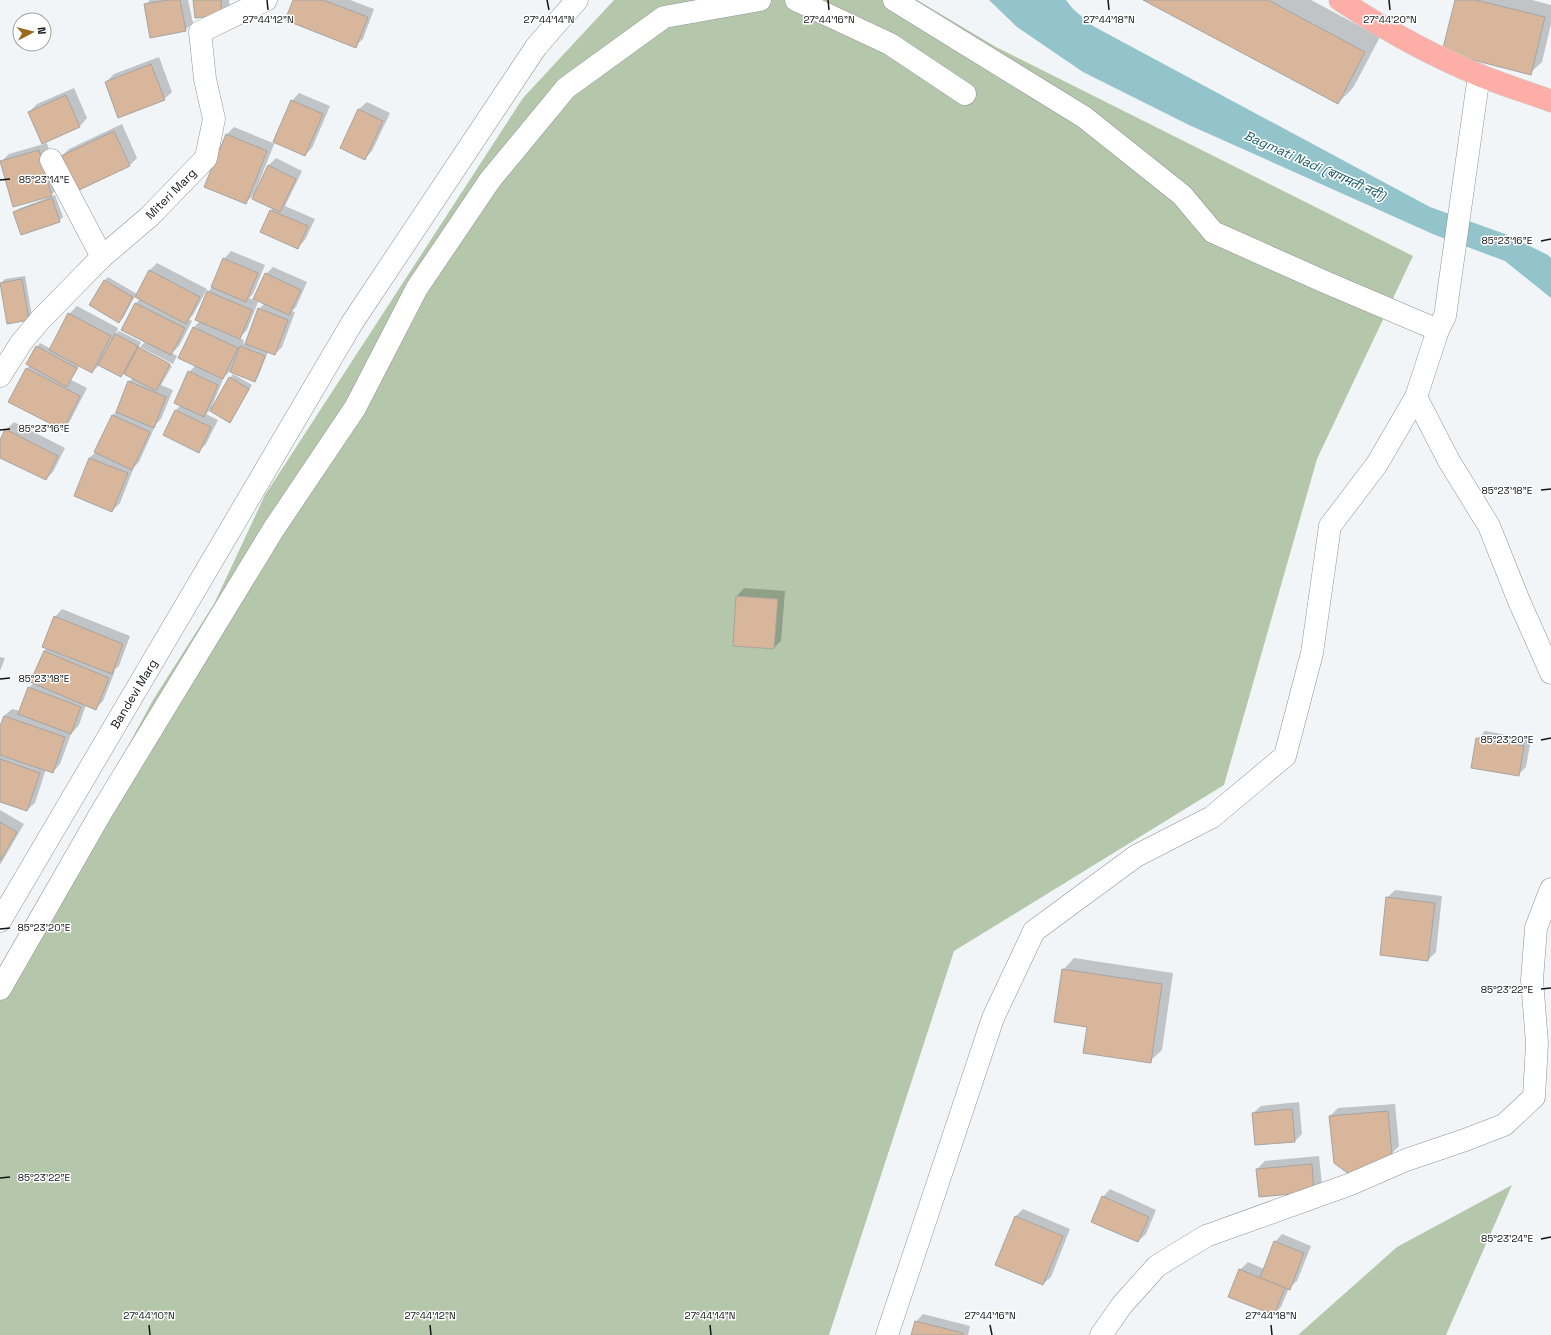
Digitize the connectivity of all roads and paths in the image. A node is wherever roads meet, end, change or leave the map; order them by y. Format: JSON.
{"nodes":[{"id":1,"x":266,"y":0,"type":"edge"},
{"id":2,"x":577,"y":0,"type":"edge"},
{"id":3,"x":760,"y":0,"type":"edge"},
{"id":4,"x":796,"y":0,"type":"edge"},
{"id":5,"x":894,"y":0,"type":"edge"},
{"id":6,"x":1340,"y":0,"type":"edge"},
{"id":7,"x":1479,"y":75,"type":"junction"},
{"id":8,"x":965,"y":94,"type":"dead end"},
{"id":9,"x":1551,"y":101,"type":"edge"},
{"id":10,"x":51,"y":160,"type":"dead end"},
{"id":11,"x":102,"y":257,"type":"junction"},
{"id":12,"x":1441,"y":323,"type":"junction"},
{"id":13,"x":0,"y":376,"type":"edge"},
{"id":14,"x":1416,"y":397,"type":"junction"},
{"id":15,"x":1551,"y":673,"type":"edge"},
{"id":16,"x":1551,"y":889,"type":"edge"},
{"id":17,"x":0,"y":921,"type":"edge"},
{"id":18,"x":0,"y":989,"type":"edge"},
{"id":19,"x":887,"y":1335,"type":"edge"},
{"id":20,"x":1101,"y":1335,"type":"edge"}],
"edges":[{"from":1,"to":11,"type":"street","name":"Miteri Marg"},
{"from":2,"to":17,"type":"street","name":"Bandevi Marg"},
{"from":3,"to":18,"type":"street"},
{"from":4,"to":8,"type":"street"},
{"from":5,"to":12,"type":"street"},
{"from":6,"to":7,"type":"main road"},
{"from":7,"to":9,"type":"main road"},
{"from":7,"to":12,"type":"street"},
{"from":10,"to":11,"type":"street"},
{"from":11,"to":13,"type":"street","name":"Miteri Marg"},
{"from":12,"to":14,"type":"street"},
{"from":14,"to":15,"type":"street"},
{"from":14,"to":19,"type":"street"},
{"from":16,"to":20,"type":"street"}]}
